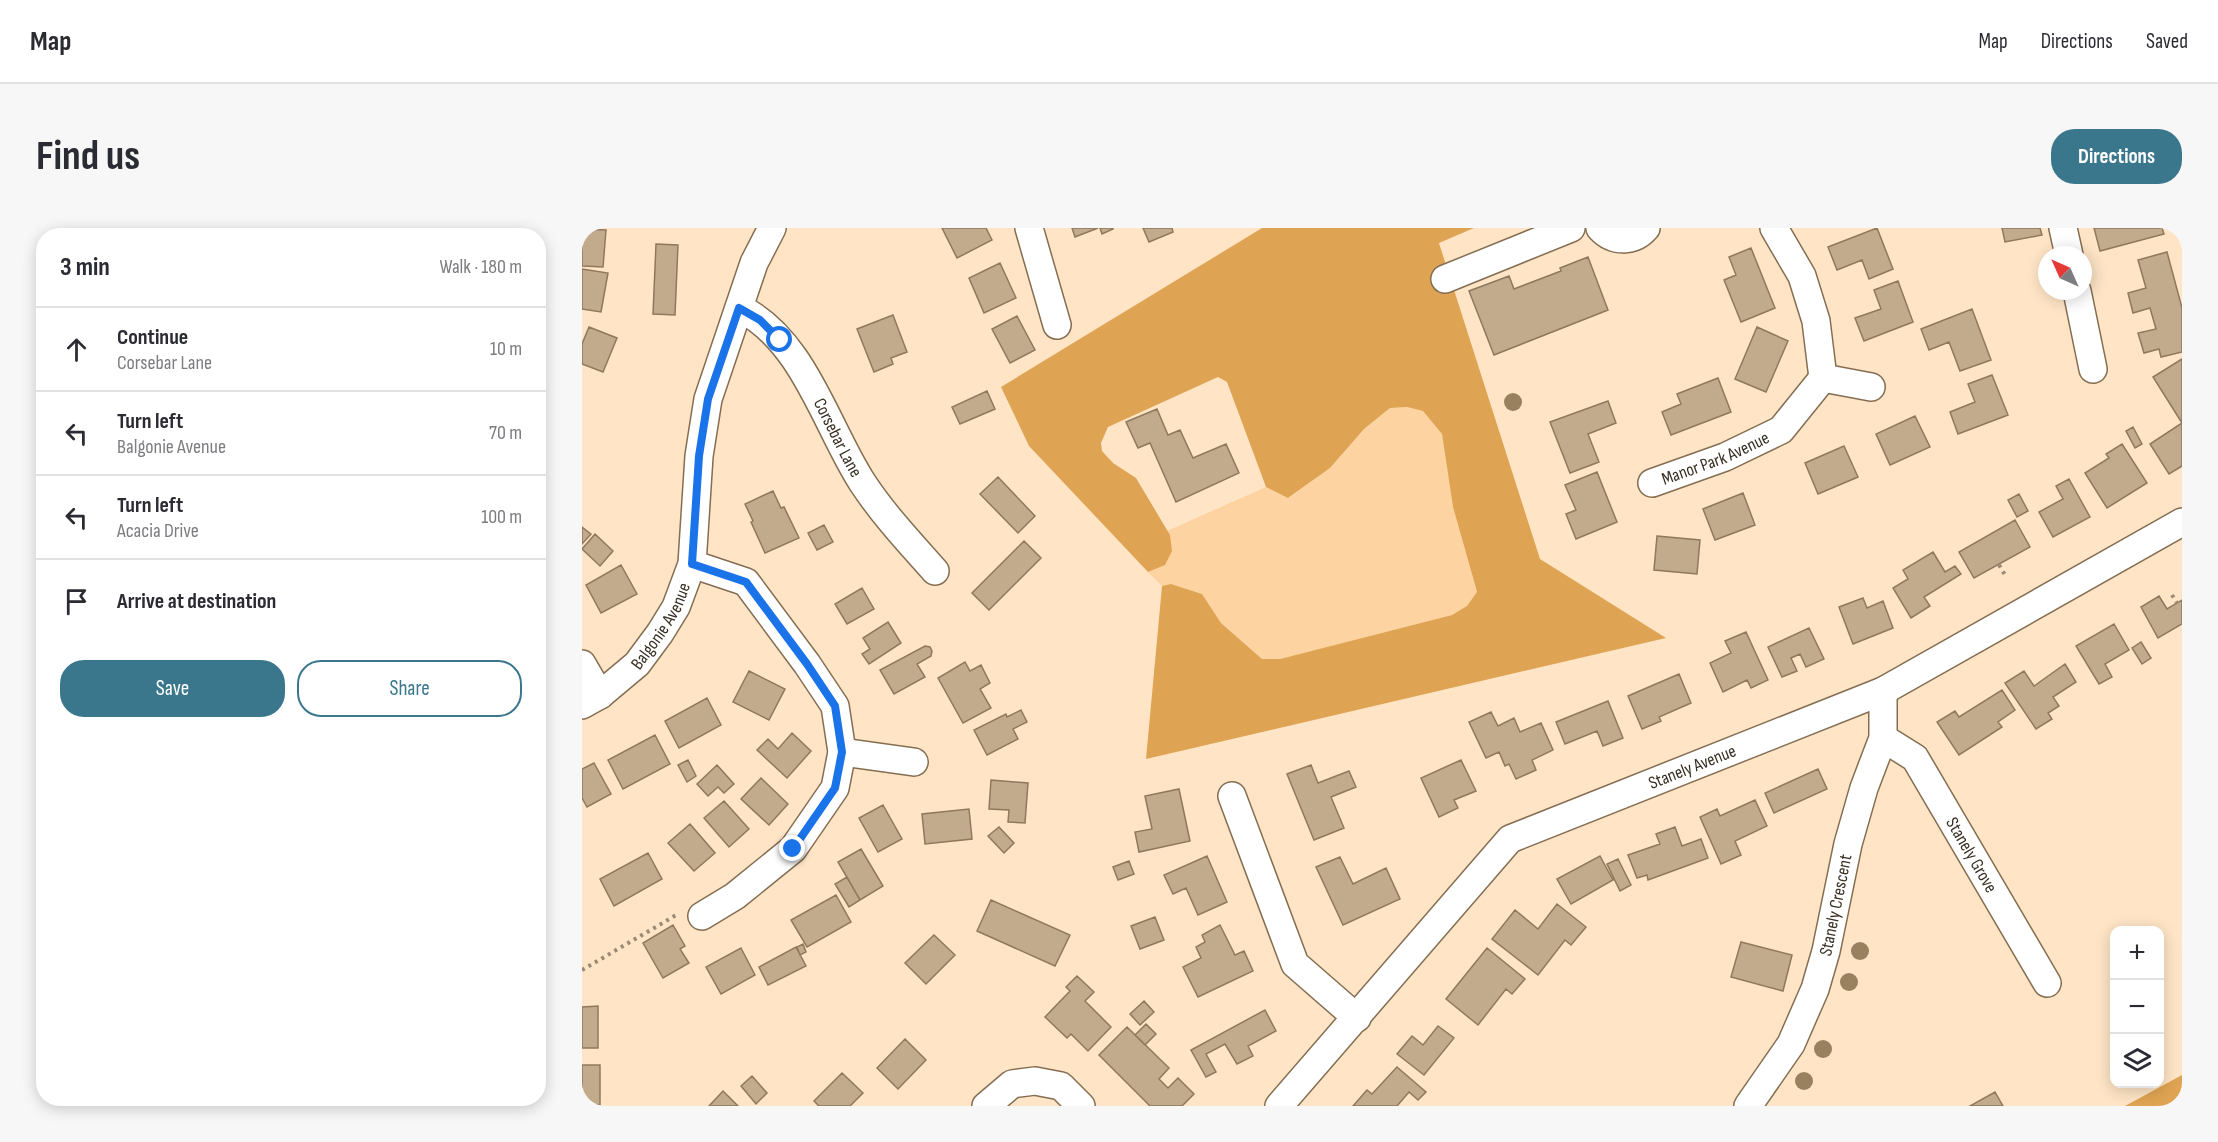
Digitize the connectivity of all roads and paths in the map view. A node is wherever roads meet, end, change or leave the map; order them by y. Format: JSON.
{"nodes":[{"id":1,"x":772,"y":228,"type":"edge"},
{"id":2,"x":1029,"y":228,"type":"edge"},
{"id":3,"x":1571,"y":228,"type":"edge"},
{"id":4,"x":1600,"y":228,"type":"edge"},
{"id":5,"x":1646,"y":228,"type":"edge"},
{"id":6,"x":1774,"y":228,"type":"edge"},
{"id":7,"x":2063,"y":228,"type":"edge"},
{"id":8,"x":2067,"y":246,"type":"edge"},
{"id":9,"x":1445,"y":279,"type":"dead end"},
{"id":10,"x":2079,"y":300,"type":"edge"},
{"id":11,"x":739,"y":308,"type":"junction"},
{"id":12,"x":1057,"y":325,"type":"dead end"},
{"id":13,"x":2093,"y":369,"type":"dead end"},
{"id":14,"x":1824,"y":378,"type":"junction"},
{"id":15,"x":1871,"y":387,"type":"dead end"},
{"id":16,"x":1652,"y":483,"type":"dead end"},
{"id":17,"x":2182,"y":522,"type":"edge"},
{"id":18,"x":692,"y":564,"type":"junction"},
{"id":19,"x":1999,"y":564,"type":"dead end"},
{"id":20,"x":934,"y":571,"type":"dead end"},
{"id":21,"x":2005,"y":575,"type":"dead end"},
{"id":22,"x":2172,"y":595,"type":"dead end"},
{"id":23,"x":2177,"y":603,"type":"dead end"},
{"id":24,"x":582,"y":664,"type":"edge"},
{"id":25,"x":1883,"y":691,"type":"junction"},
{"id":26,"x":591,"y":700,"type":"edge"},
{"id":27,"x":1883,"y":738,"type":"junction"},
{"id":28,"x":842,"y":752,"type":"junction"},
{"id":29,"x":914,"y":762,"type":"dead end"},
{"id":30,"x":1232,"y":796,"type":"dead end"},
{"id":31,"x":702,"y":916,"type":"joint"},
{"id":32,"x":582,"y":970,"type":"edge"},
{"id":33,"x":2047,"y":983,"type":"dead end"},
{"id":34,"x":1357,"y":1018,"type":"junction"},
{"id":35,"x":986,"y":1106,"type":"edge"},
{"id":36,"x":1081,"y":1106,"type":"edge"},
{"id":37,"x":1279,"y":1106,"type":"edge"},
{"id":38,"x":1748,"y":1106,"type":"edge"}],
"edges":[{"from":1,"to":11,"type":"street","name":"Balgonie Avenue"},
{"from":2,"to":12,"type":"street"},
{"from":3,"to":9,"type":"street"},
{"from":4,"to":5,"type":"street"},
{"from":6,"to":14,"type":"street"},
{"from":7,"to":8,"type":"street"},
{"from":10,"to":13,"type":"street"},
{"from":11,"to":18,"type":"street","name":"Balgonie Avenue"},
{"from":11,"to":20,"type":"street","name":"Corsebar Lane"},
{"from":14,"to":15,"type":"street"},
{"from":14,"to":16,"type":"street","name":"Manor Park Avenue"},
{"from":17,"to":25,"type":"street","name":"Stanely Avenue"},
{"from":18,"to":26,"type":"street","name":"Balgonie Avenue"},
{"from":18,"to":28,"type":"street"},
{"from":19,"to":21,"type":"path"},
{"from":22,"to":23,"type":"path"},
{"from":24,"to":26,"type":"street","name":"Balgonie Avenue"},
{"from":25,"to":27,"type":"street","name":"Stanely Crescent"},
{"from":25,"to":34,"type":"street","name":"Stanely Avenue"},
{"from":27,"to":33,"type":"street","name":"Stanely Grove"},
{"from":27,"to":38,"type":"street","name":"Stanely Crescent"},
{"from":28,"to":29,"type":"street"},
{"from":28,"to":31,"type":"street"},
{"from":30,"to":34,"type":"street"},
{"from":31,"to":32,"type":"path"},
{"from":34,"to":37,"type":"street","name":"Stanely Avenue"},
{"from":35,"to":36,"type":"street"}]}
